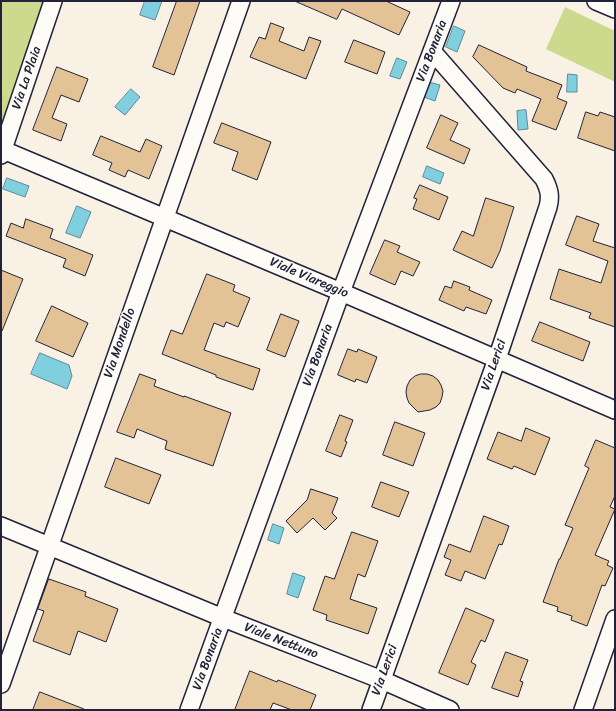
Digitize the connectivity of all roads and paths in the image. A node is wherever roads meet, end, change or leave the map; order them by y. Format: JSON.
{"nodes":[{"id":1,"x":53,"y":1,"type":"edge"},
{"id":2,"x":240,"y":1,"type":"edge"},
{"id":3,"x":451,"y":1,"type":"edge"},
{"id":4,"x":596,"y":1,"type":"edge"},
{"id":5,"x":615,"y":9,"type":"edge"},
{"id":6,"x":432,"y":51,"type":"junction"},
{"id":7,"x":2,"y":152,"type":"edge"},
{"id":8,"x":164,"y":217,"type":"junction"},
{"id":9,"x":341,"y":292,"type":"junction"},
{"id":10,"x":497,"y":359,"type":"junction"},
{"id":11,"x":615,"y":410,"type":"edge"},
{"id":12,"x":1,"y":526,"type":"edge"},
{"id":13,"x":49,"y":546,"type":"junction"},
{"id":14,"x":223,"y":618,"type":"junction"},
{"id":15,"x":615,"y":619,"type":"edge"},
{"id":16,"x":382,"y":680,"type":"junction"},
{"id":17,"x":1,"y":684,"type":"edge"},
{"id":18,"x":189,"y":710,"type":"edge"},
{"id":19,"x":371,"y":710,"type":"edge"},
{"id":20,"x":450,"y":710,"type":"edge"},
{"id":21,"x":583,"y":710,"type":"edge"}],
"edges":[{"from":1,"to":7,"type":"street","name":"Via La Plaia"},
{"from":2,"to":8,"type":"street","name":"Via Mondello"},
{"from":3,"to":6,"type":"street","name":"Via Bonaria"},
{"from":4,"to":5,"type":"street"},
{"from":6,"to":9,"type":"street","name":"Via Bonaria"},
{"from":6,"to":10,"type":"street","name":"Via Lerici"},
{"from":7,"to":8,"type":"street","name":"Viale Viareggio"},
{"from":8,"to":9,"type":"street","name":"Viale Viareggio"},
{"from":8,"to":13,"type":"street","name":"Via Mondello"},
{"from":9,"to":10,"type":"street","name":"Viale Viareggio"},
{"from":9,"to":14,"type":"street","name":"Via Bonaria"},
{"from":10,"to":11,"type":"street","name":"Viale Viareggio"},
{"from":10,"to":16,"type":"street","name":"Via Lerici"},
{"from":12,"to":13,"type":"street","name":"Viale Nettuno"},
{"from":13,"to":14,"type":"street","name":"Viale Nettuno"},
{"from":13,"to":17,"type":"street","name":"Via Mondello"},
{"from":14,"to":16,"type":"street","name":"Viale Nettuno"},
{"from":14,"to":18,"type":"street","name":"Via Bonaria"},
{"from":15,"to":21,"type":"street"},
{"from":16,"to":19,"type":"street","name":"Via Lerici"},
{"from":16,"to":20,"type":"street","name":"Viale Nettuno"}]}
